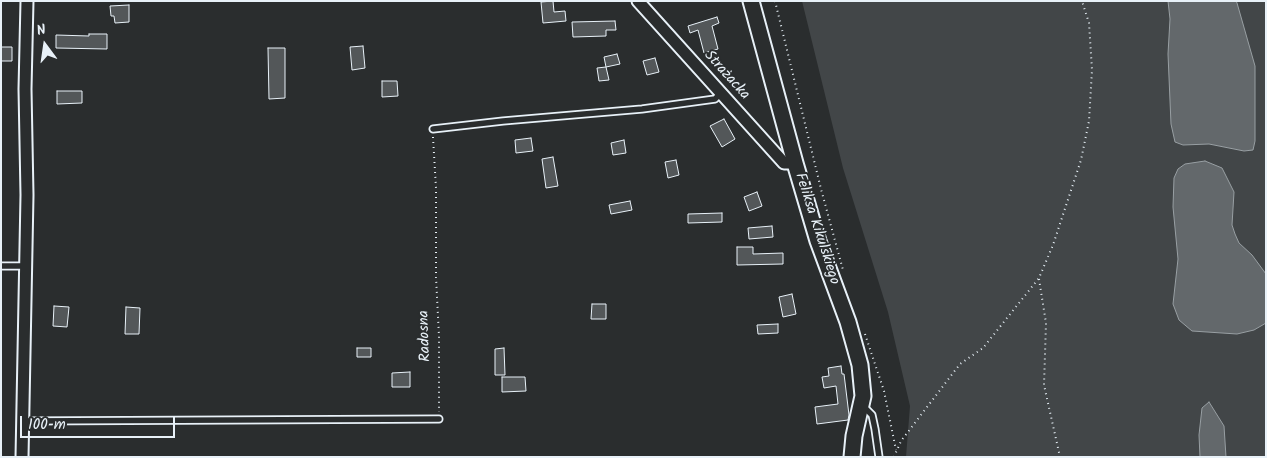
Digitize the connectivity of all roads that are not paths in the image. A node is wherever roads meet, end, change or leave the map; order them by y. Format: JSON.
{"nodes":[{"id":1,"x":27,"y":1,"type":"edge"},
{"id":2,"x":638,"y":1,"type":"edge"},
{"id":3,"x":751,"y":1,"type":"edge"},
{"id":4,"x":721,"y":93,"type":"junction"},
{"id":5,"x":433,"y":129,"type":"road end"},
{"id":6,"x":795,"y":163,"type":"junction"},
{"id":7,"x":1,"y":266,"type":"edge"},
{"id":8,"x":25,"y":266,"type":"junction"},
{"id":9,"x":861,"y":405,"type":"junction"},
{"id":10,"x":439,"y":419,"type":"road end"},
{"id":11,"x":22,"y":421,"type":"junction"},
{"id":12,"x":22,"y":457,"type":"edge"},
{"id":13,"x":852,"y":457,"type":"edge"},
{"id":14,"x":878,"y":457,"type":"edge"}],
"edges":[{"from":1,"to":8,"type":"street"},
{"from":2,"to":4,"type":"street","name":"Strażacka"},
{"from":3,"to":6,"type":"main road","name":"Feliksa Kikulskiego"},
{"from":4,"to":5,"type":"lane"},
{"from":4,"to":6,"type":"street","name":"Strażacka"},
{"from":6,"to":9,"type":"main road","name":"Feliksa Kikulskiego"},
{"from":7,"to":8,"type":"lane"},
{"from":8,"to":11,"type":"street"},
{"from":9,"to":13,"type":"main road","name":"Feliksa Kikulskiego"},
{"from":9,"to":14,"type":"lane"},
{"from":10,"to":11,"type":"lane"},
{"from":11,"to":12,"type":"street"}]}
